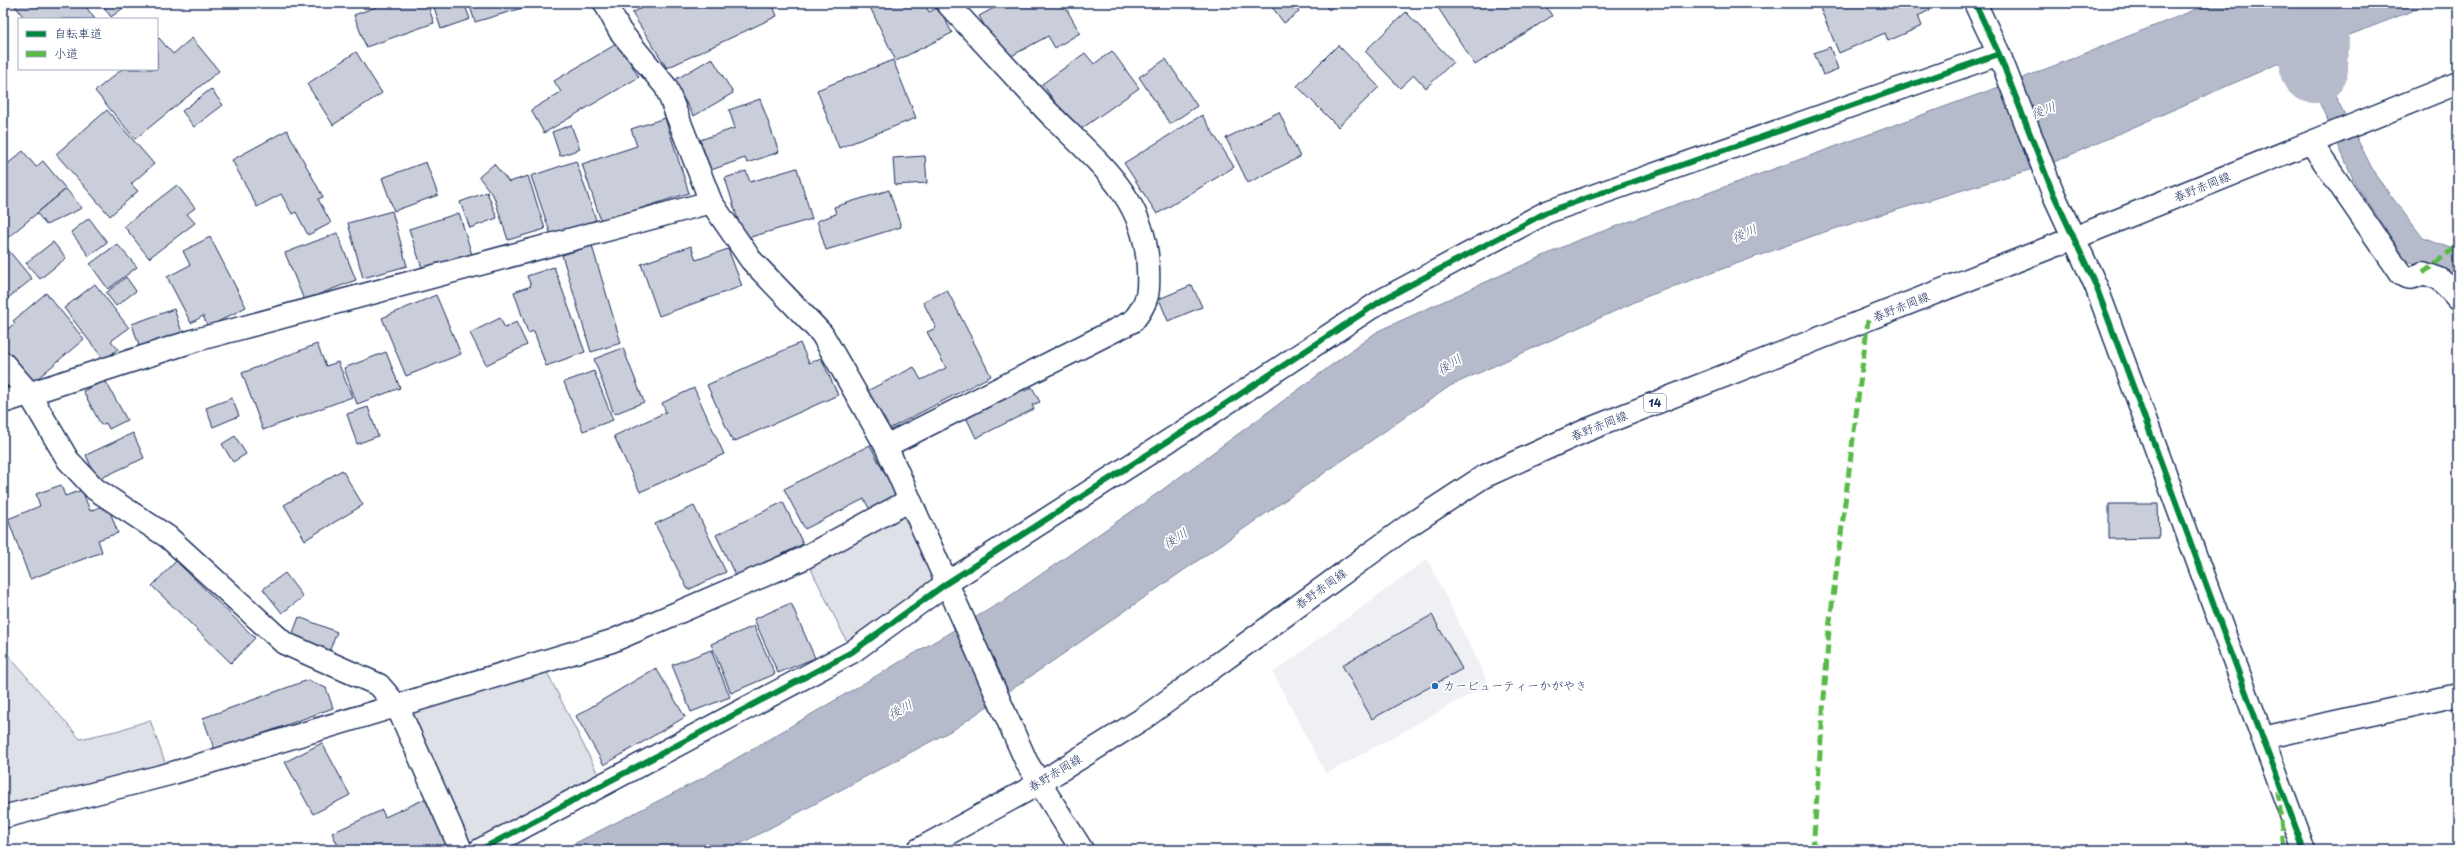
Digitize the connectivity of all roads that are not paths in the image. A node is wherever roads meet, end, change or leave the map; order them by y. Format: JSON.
{"nodes":[{"id":1,"x":605,"y":3,"type":"edge"},
{"id":2,"x":947,"y":3,"type":"edge"},
{"id":3,"x":1975,"y":3,"type":"edge"},
{"id":4,"x":2002,"y":62,"type":"junction"},
{"id":5,"x":2458,"y":83,"type":"edge"},
{"id":6,"x":2311,"y":142,"type":"junction"},
{"id":7,"x":711,"y":202,"type":"junction"},
{"id":8,"x":2074,"y":238,"type":"junction"},
{"id":9,"x":2458,"y":299,"type":"edge"},
{"id":10,"x":3,"y":364,"type":"edge"},
{"id":11,"x":28,"y":392,"type":"junction"},
{"id":12,"x":3,"y":402,"type":"edge"},
{"id":13,"x":886,"y":446,"type":"junction"},
{"id":14,"x":910,"y":500,"type":"junction"},
{"id":15,"x":947,"y":583,"type":"junction"},
{"id":16,"x":2458,"y":695,"type":"edge"},
{"id":17,"x":397,"y":706,"type":"junction"},
{"id":18,"x":2262,"y":738,"type":"junction"},
{"id":19,"x":1040,"y":783,"type":"junction"},
{"id":20,"x":3,"y":817,"type":"edge"},
{"id":21,"x":462,"y":850,"type":"edge"},
{"id":22,"x":480,"y":850,"type":"edge"},
{"id":23,"x":918,"y":850,"type":"edge"},
{"id":24,"x":1082,"y":850,"type":"edge"},
{"id":25,"x":2304,"y":850,"type":"edge"}],
"edges":[{"from":1,"to":7,"type":"street"},
{"from":2,"to":13,"type":"street"},
{"from":3,"to":4,"type":"street"},
{"from":4,"to":8,"type":"street"},
{"from":4,"to":15,"type":"street"},
{"from":5,"to":6,"type":"street","name":"春野赤岡線","number":"14"},
{"from":6,"to":8,"type":"street","name":"春野赤岡線","number":"14"},
{"from":6,"to":9,"type":"street"},
{"from":7,"to":11,"type":"street"},
{"from":7,"to":13,"type":"street"},
{"from":8,"to":18,"type":"street"},
{"from":8,"to":19,"type":"street","name":"春野赤岡線","number":"14"},
{"from":10,"to":11,"type":"street"},
{"from":11,"to":12,"type":"street"},
{"from":11,"to":17,"type":"street"},
{"from":13,"to":14,"type":"street"},
{"from":14,"to":15,"type":"street"},
{"from":14,"to":17,"type":"street"},
{"from":15,"to":19,"type":"street"},
{"from":15,"to":22,"type":"street"},
{"from":16,"to":18,"type":"street"},
{"from":17,"to":20,"type":"street"},
{"from":17,"to":21,"type":"street"},
{"from":18,"to":25,"type":"street"},
{"from":19,"to":23,"type":"street","name":"春野赤岡線","number":"14"},
{"from":19,"to":24,"type":"street"}]}
